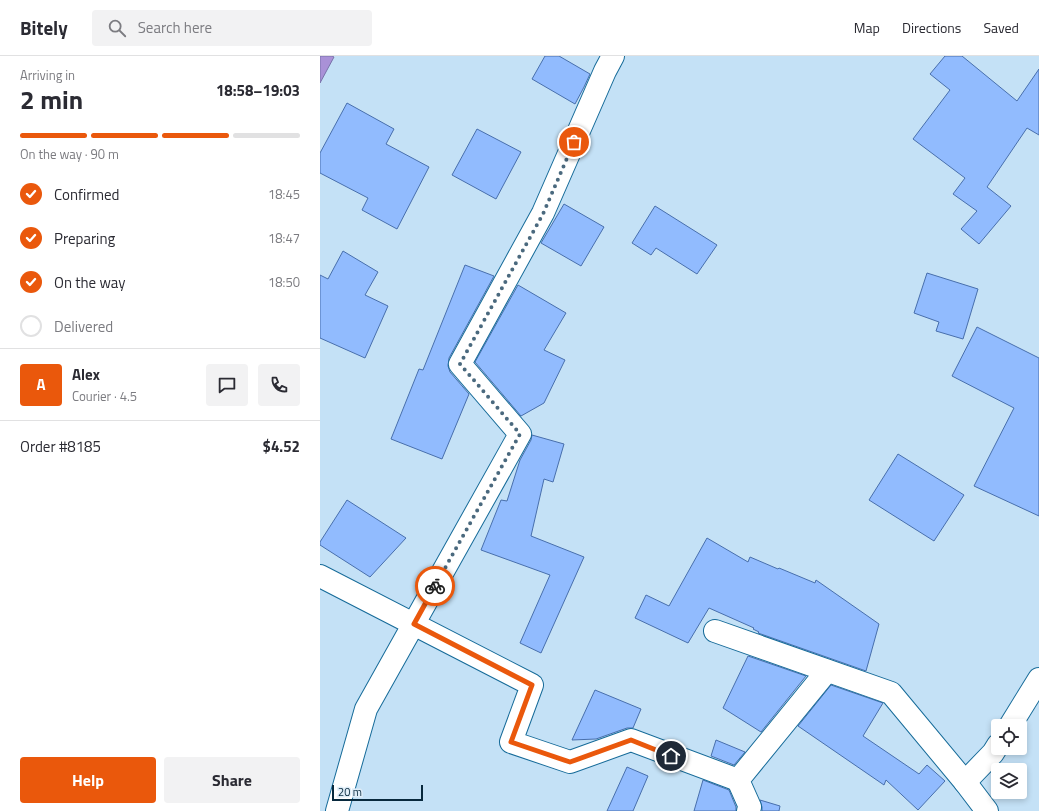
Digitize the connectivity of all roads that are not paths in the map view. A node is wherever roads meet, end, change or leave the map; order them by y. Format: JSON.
{"nodes":[{"id":1,"x":613,"y":56,"type":"edge"},
{"id":2,"x":320,"y":576,"type":"edge"},
{"id":3,"x":414,"y":624,"type":"junction"},
{"id":4,"x":715,"y":631,"type":"dead end"},
{"id":5,"x":827,"y":671,"type":"junction"},
{"id":6,"x":1039,"y":679,"type":"edge"},
{"id":7,"x":1014,"y":719,"type":"edge"},
{"id":8,"x":991,"y":755,"type":"edge"},
{"id":9,"x":738,"y":780,"type":"junction"},
{"id":10,"x":965,"y":782,"type":"junction"},
{"id":11,"x":337,"y":811,"type":"edge"},
{"id":12,"x":748,"y":811,"type":"edge"},
{"id":13,"x":987,"y":811,"type":"edge"}],
"edges":[{"from":1,"to":3,"type":"street"},
{"from":2,"to":3,"type":"street"},
{"from":3,"to":9,"type":"street"},
{"from":3,"to":11,"type":"street"},
{"from":4,"to":5,"type":"street"},
{"from":5,"to":9,"type":"street"},
{"from":5,"to":10,"type":"street"},
{"from":6,"to":7,"type":"street"},
{"from":8,"to":10,"type":"street"},
{"from":9,"to":12,"type":"street"},
{"from":10,"to":13,"type":"street"}]}
